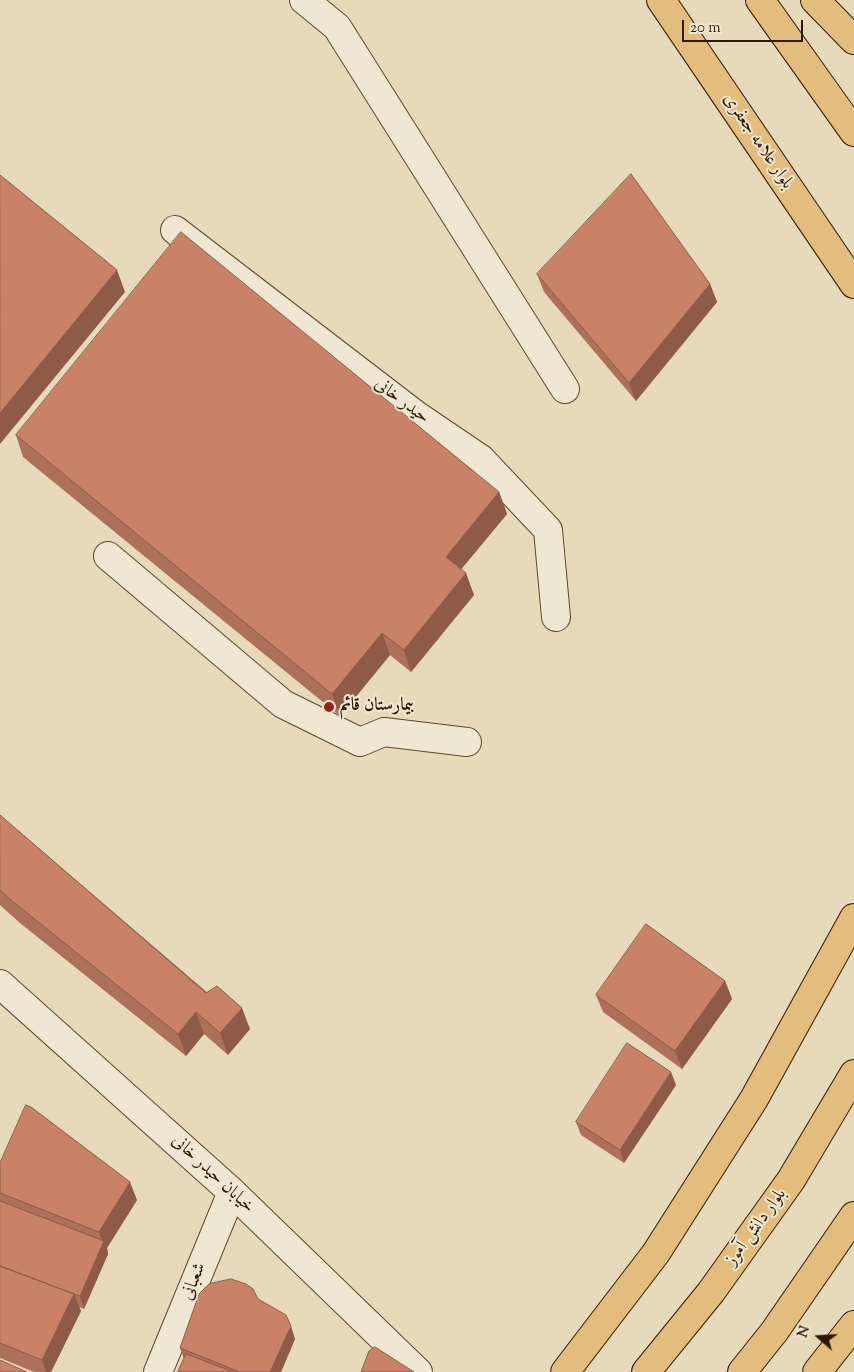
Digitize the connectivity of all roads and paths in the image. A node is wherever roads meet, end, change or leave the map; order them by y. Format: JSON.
{"nodes":[{"id":1,"x":304,"y":0,"type":"edge"},
{"id":2,"x":661,"y":0,"type":"edge"},
{"id":3,"x":760,"y":0,"type":"edge"},
{"id":4,"x":815,"y":0,"type":"edge"},
{"id":5,"x":854,"y":40,"type":"edge"},
{"id":6,"x":854,"y":132,"type":"edge"},
{"id":7,"x":175,"y":230,"type":"dead end"},
{"id":8,"x":854,"y":284,"type":"edge"},
{"id":9,"x":565,"y":389,"type":"dead end"},
{"id":10,"x":108,"y":556,"type":"dead end"},
{"id":11,"x":556,"y":617,"type":"dead end"},
{"id":12,"x":467,"y":742,"type":"dead end"},
{"id":13,"x":854,"y":918,"type":"edge"},
{"id":14,"x":0,"y":984,"type":"edge"},
{"id":15,"x":854,"y":1074,"type":"edge"},
{"id":16,"x":232,"y":1192,"type":"junction"},
{"id":17,"x":854,"y":1216,"type":"edge"},
{"id":18,"x":854,"y":1324,"type":"edge"},
{"id":19,"x":158,"y":1372,"type":"edge"},
{"id":20,"x":418,"y":1372,"type":"edge"},
{"id":21,"x":564,"y":1372,"type":"edge"},
{"id":22,"x":646,"y":1372,"type":"edge"},
{"id":23,"x":742,"y":1372,"type":"edge"},
{"id":24,"x":818,"y":1372,"type":"edge"}],
"edges":[{"from":1,"to":9,"type":"street"},
{"from":2,"to":8,"type":"main road","name":"بلوار علامه جعفری"},
{"from":3,"to":6,"type":"main road"},
{"from":4,"to":5,"type":"main road"},
{"from":7,"to":11,"type":"street","name":"حیدر خانی"},
{"from":10,"to":12,"type":"street"},
{"from":13,"to":21,"type":"main road"},
{"from":14,"to":16,"type":"street","name":"خیابان حیدر خانی"},
{"from":15,"to":22,"type":"main road","name":"بلوار دانش آموز"},
{"from":16,"to":19,"type":"street","name":"شعبانی"},
{"from":16,"to":20,"type":"street","name":"خیابان حیدر خانی"},
{"from":17,"to":23,"type":"main road"},
{"from":18,"to":24,"type":"main road"}]}
